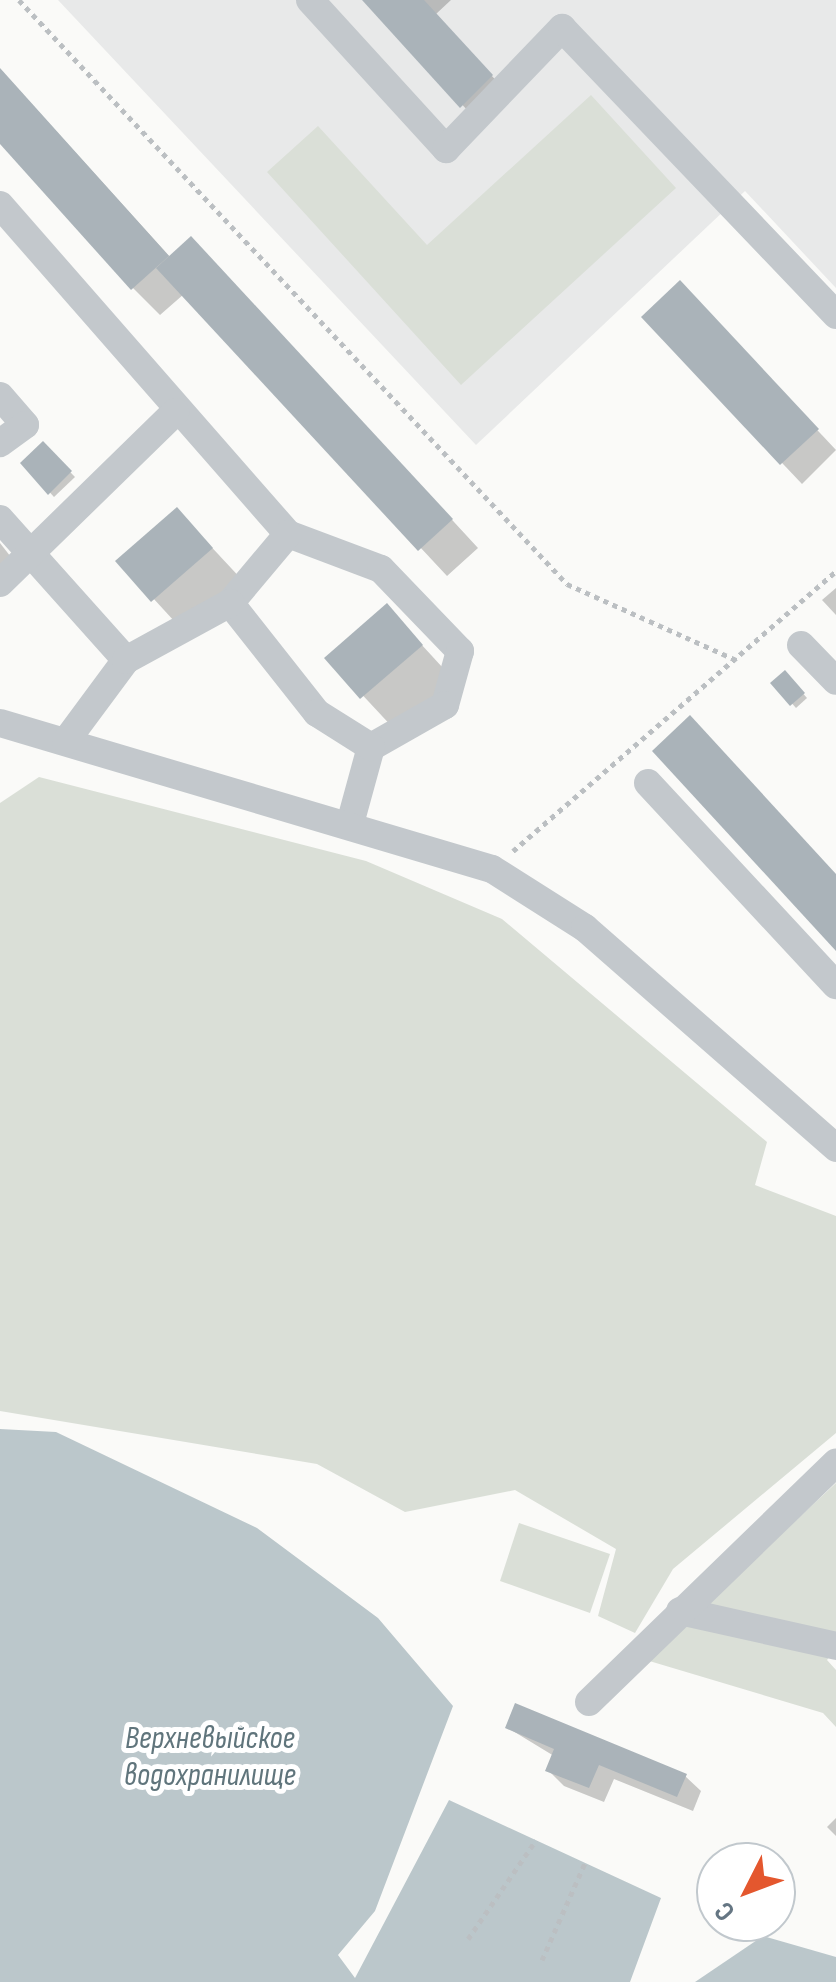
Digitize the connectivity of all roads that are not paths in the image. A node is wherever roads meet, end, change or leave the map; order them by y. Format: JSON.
{"nodes":[{"id":1,"x":310,"y":0,"type":"edge"},
{"id":2,"x":0,"y":205,"type":"edge"},
{"id":3,"x":836,"y":316,"type":"edge"},
{"id":4,"x":0,"y":396,"type":"edge"},
{"id":5,"x":175,"y":412,"type":"junction"},
{"id":6,"x":0,"y":443,"type":"edge"},
{"id":7,"x":0,"y":519,"type":"edge"},
{"id":8,"x":288,"y":534,"type":"junction"},
{"id":9,"x":30,"y":555,"type":"junction"},
{"id":10,"x":0,"y":583,"type":"edge"},
{"id":11,"x":230,"y":603,"type":"junction"},
{"id":12,"x":801,"y":644,"type":"dead end"},
{"id":13,"x":126,"y":660,"type":"junction"},
{"id":14,"x":836,"y":681,"type":"edge"},
{"id":15,"x":0,"y":723,"type":"edge"},
{"id":16,"x":66,"y":741,"type":"junction"},
{"id":17,"x":371,"y":747,"type":"junction"},
{"id":18,"x":648,"y":783,"type":"dead end"},
{"id":19,"x":350,"y":824,"type":"junction"},
{"id":20,"x":836,"y":984,"type":"edge"},
{"id":21,"x":836,"y":1148,"type":"edge"},
{"id":22,"x":836,"y":1463,"type":"edge"},
{"id":23,"x":680,"y":1611,"type":"junction"},
{"id":24,"x":836,"y":1646,"type":"edge"},
{"id":25,"x":589,"y":1702,"type":"dead end"}],
"edges":[{"from":1,"to":3,"type":"street"},
{"from":2,"to":5,"type":"street"},
{"from":4,"to":6,"type":"street"},
{"from":5,"to":8,"type":"street"},
{"from":5,"to":9,"type":"street"},
{"from":7,"to":9,"type":"street"},
{"from":8,"to":11,"type":"street"},
{"from":8,"to":17,"type":"street"},
{"from":9,"to":10,"type":"street"},
{"from":9,"to":13,"type":"street"},
{"from":11,"to":13,"type":"street"},
{"from":11,"to":17,"type":"street"},
{"from":12,"to":14,"type":"street"},
{"from":13,"to":16,"type":"street"},
{"from":15,"to":16,"type":"street"},
{"from":16,"to":19,"type":"street"},
{"from":17,"to":19,"type":"street"},
{"from":18,"to":20,"type":"street"},
{"from":19,"to":21,"type":"street"},
{"from":22,"to":23,"type":"street"},
{"from":23,"to":24,"type":"street"},
{"from":23,"to":25,"type":"street"}]}
